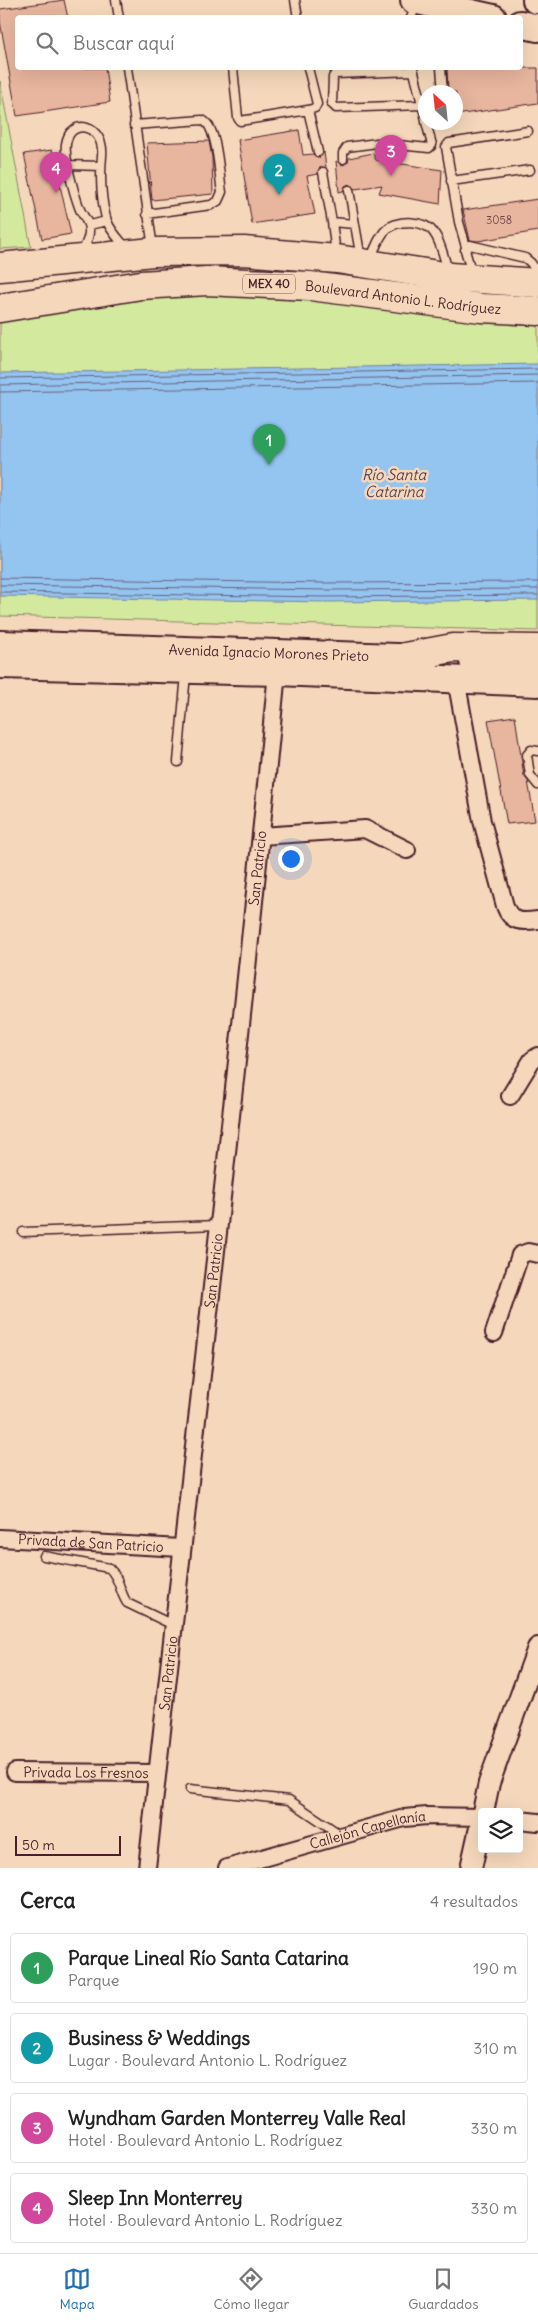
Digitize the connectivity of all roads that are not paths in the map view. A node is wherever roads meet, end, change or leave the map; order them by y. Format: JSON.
{"nodes":[{"id":1,"x":116,"y":0,"type":"edge"},
{"id":2,"x":295,"y":0,"type":"edge"},
{"id":3,"x":425,"y":4,"type":"edge"},
{"id":4,"x":118,"y":15,"type":"edge"},
{"id":5,"x":298,"y":15,"type":"edge"},
{"id":6,"x":414,"y":15,"type":"edge"},
{"id":7,"x":478,"y":15,"type":"edge"},
{"id":8,"x":523,"y":25,"type":"edge"},
{"id":9,"x":538,"y":28,"type":"edge"},
{"id":10,"x":127,"y":70,"type":"edge"},
{"id":11,"x":233,"y":70,"type":"edge"},
{"id":12,"x":308,"y":70,"type":"edge"},
{"id":13,"x":397,"y":70,"type":"edge"},
{"id":14,"x":413,"y":70,"type":"edge"},
{"id":15,"x":441,"y":70,"type":"edge"},
{"id":16,"x":442,"y":85,"type":"edge"},
{"id":17,"x":418,"y":89,"type":"edge"},
{"id":18,"x":418,"y":105,"type":"edge"},
{"id":19,"x":308,"y":110,"type":"junction"},
{"id":20,"x":134,"y":125,"type":"junction"},
{"id":21,"x":428,"y":130,"type":"edge"},
{"id":22,"x":528,"y":131,"type":"dead end"},
{"id":23,"x":318,"y":152,"type":"dead end"},
{"id":24,"x":343,"y":159,"type":"dead end"},
{"id":25,"x":68,"y":165,"type":"junction"},
{"id":26,"x":101,"y":166,"type":"junction"},
{"id":27,"x":530,"y":170,"type":"dead end"},
{"id":28,"x":323,"y":172,"type":"dead end"},
{"id":29,"x":451,"y":181,"type":"junction"},
{"id":30,"x":349,"y":190,"type":"dead end"},
{"id":31,"x":147,"y":214,"type":"junction"},
{"id":32,"x":107,"y":222,"type":"junction"},
{"id":33,"x":332,"y":222,"type":"junction"},
{"id":34,"x":354,"y":224,"type":"junction"},
{"id":35,"x":89,"y":225,"type":"junction"},
{"id":36,"x":466,"y":246,"type":"junction"},
{"id":37,"x":143,"y":253,"type":"junction"},
{"id":38,"x":80,"y":260,"type":"junction"},
{"id":39,"x":355,"y":262,"type":"junction"},
{"id":40,"x":0,"y":267,"type":"edge"},
{"id":41,"x":538,"y":274,"type":"edge"},
{"id":42,"x":462,"y":278,"type":"junction"},
{"id":43,"x":538,"y":283,"type":"edge"},
{"id":44,"x":0,"y":308,"type":"edge"},
{"id":45,"x":538,"y":311,"type":"edge"},
{"id":46,"x":0,"y":644,"type":"edge"},
{"id":47,"x":538,"y":649,"type":"edge"},
{"id":48,"x":405,"y":657,"type":"junction"},
{"id":49,"x":538,"y":664,"type":"edge"},
{"id":50,"x":0,"y":665,"type":"edge"},
{"id":51,"x":185,"y":670,"type":"junction"},
{"id":52,"x":277,"y":672,"type":"junction"},
{"id":53,"x":456,"y":680,"type":"junction"},
{"id":54,"x":498,"y":682,"type":"junction"},
{"id":55,"x":538,"y":683,"type":"edge"},
{"id":56,"x":538,"y":689,"type":"edge"},
{"id":57,"x":538,"y":751,"type":"edge"},
{"id":58,"x":178,"y":762,"type":"dead end"},
{"id":59,"x":538,"y":785,"type":"edge"},
{"id":60,"x":262,"y":836,"type":"junction"},
{"id":61,"x":408,"y":850,"type":"dead end"},
{"id":62,"x":538,"y":920,"type":"edge"},
{"id":63,"x":538,"y":1056,"type":"edge"},
{"id":64,"x":510,"y":1096,"type":"dead end"},
{"id":65,"x":218,"y":1225,"type":"junction"},
{"id":66,"x":23,"y":1232,"type":"dead end"},
{"id":67,"x":538,"y":1254,"type":"edge"},
{"id":68,"x":494,"y":1334,"type":"dead end"},
{"id":69,"x":0,"y":1538,"type":"edge"},
{"id":70,"x":181,"y":1548,"type":"junction"},
{"id":71,"x":44,"y":1556,"type":"dead end"},
{"id":72,"x":173,"y":1625,"type":"junction"},
{"id":73,"x":538,"y":1648,"type":"edge"},
{"id":74,"x":15,"y":1772,"type":"dead end"},
{"id":75,"x":157,"y":1773,"type":"junction"},
{"id":76,"x":190,"y":1789,"type":"dead end"},
{"id":77,"x":484,"y":1808,"type":"edge"},
{"id":78,"x":478,"y":1818,"type":"edge"},
{"id":79,"x":523,"y":1820,"type":"edge"},
{"id":80,"x":538,"y":1822,"type":"edge"},
{"id":81,"x":341,"y":1836,"type":"junction"},
{"id":82,"x":478,"y":1836,"type":"edge"},
{"id":83,"x":147,"y":1868,"type":"edge"},
{"id":84,"x":227,"y":1868,"type":"edge"},
{"id":85,"x":471,"y":1868,"type":"edge"}],
"edges":[{"from":1,"to":4,"type":"lane"},
{"from":2,"to":5,"type":"lane"},
{"from":3,"to":6,"type":"lane"},
{"from":3,"to":7,"type":"main road"},
{"from":8,"to":9,"type":"main road"},
{"from":10,"to":20,"type":"lane"},
{"from":11,"to":19,"type":"lane"},
{"from":12,"to":19,"type":"lane"},
{"from":13,"to":18,"type":"lane"},
{"from":14,"to":17,"type":"lane"},
{"from":15,"to":16,"type":"lane"},
{"from":19,"to":23,"type":"lane"},
{"from":20,"to":31,"type":"lane"},
{"from":20,"to":31,"type":"lane"},
{"from":21,"to":24,"type":"lane"},
{"from":22,"to":29,"type":"lane"},
{"from":25,"to":26,"type":"lane"},
{"from":25,"to":26,"type":"lane"},
{"from":25,"to":35,"type":"lane"},
{"from":26,"to":32,"type":"lane"},
{"from":27,"to":29,"type":"lane"},
{"from":28,"to":33,"type":"lane"},
{"from":29,"to":36,"type":"lane"},
{"from":30,"to":34,"type":"lane"},
{"from":31,"to":37,"type":"lane"},
{"from":32,"to":35,"type":"lane"},
{"from":32,"to":37,"type":"lane"},
{"from":33,"to":34,"type":"lane"},
{"from":33,"to":39,"type":"lane"},
{"from":34,"to":39,"type":"lane"},
{"from":35,"to":38,"type":"lane"},
{"from":36,"to":41,"type":"lane"},
{"from":36,"to":42,"type":"lane"},
{"from":37,"to":38,"type":"highway","name":"Boulevard Antonio L. Rodríguez","number":"MEX 40"},
{"from":37,"to":39,"type":"highway","name":"Boulevard Antonio L. Rodríguez","number":"MEX 40"},
{"from":38,"to":40,"type":"highway","name":"Boulevard Antonio L. Rodríguez","number":"MEX 40"},
{"from":39,"to":42,"type":"highway","name":"Boulevard Antonio L. Rodríguez","number":"MEX 40"},
{"from":39,"to":42,"type":"lane"},
{"from":42,"to":43,"type":"highway","name":"Boulevard Antonio L. Rodríguez","number":"MEX 40"},
{"from":44,"to":45,"type":"highway","name":"Boulevard Antonio L. Rodríguez","number":"MEX 40"},
{"from":46,"to":48,"type":"main road","name":"Avenida Ignacio Morones Prieto"},
{"from":47,"to":48,"type":"highway"},
{"from":48,"to":49,"type":"main road","name":"Avenida Ignacio Morones Prieto"},
{"from":50,"to":51,"type":"main road","name":"Avenida Ignacio Morones Prieto"},
{"from":51,"to":52,"type":"main road","name":"Avenida Ignacio Morones Prieto"},
{"from":51,"to":58,"type":"lane"},
{"from":52,"to":53,"type":"main road","name":"Avenida Ignacio Morones Prieto"},
{"from":52,"to":60,"type":"street","name":"San Patricio"},
{"from":53,"to":54,"type":"main road","name":"Avenida Ignacio Morones Prieto"},
{"from":53,"to":62,"type":"street"},
{"from":54,"to":55,"type":"main road","name":"Avenida Ignacio Morones Prieto"},
{"from":54,"to":56,"type":"main road"},
{"from":57,"to":59,"type":"lane"},
{"from":60,"to":61,"type":"street"},
{"from":60,"to":65,"type":"street","name":"San Patricio"},
{"from":63,"to":64,"type":"street"},
{"from":65,"to":66,"type":"lane"},
{"from":65,"to":70,"type":"street","name":"San Patricio"},
{"from":67,"to":68,"type":"street"},
{"from":69,"to":70,"type":"street","name":"Privada de San Patricio"},
{"from":70,"to":72,"type":"street","name":"San Patricio"},
{"from":71,"to":72,"type":"lane"},
{"from":72,"to":75,"type":"street","name":"San Patricio"},
{"from":73,"to":77,"type":"street"},
{"from":74,"to":75,"type":"street","name":"Privada Los Fresnos"},
{"from":75,"to":83,"type":"street","name":"San Patricio"},
{"from":76,"to":81,"type":"lane"},
{"from":78,"to":81,"type":"street","name":"Callejón Capellanía"},
{"from":79,"to":80,"type":"street"},
{"from":81,"to":84,"type":"street","name":"Callejón Capellanía"},
{"from":82,"to":85,"type":"street"}]}
